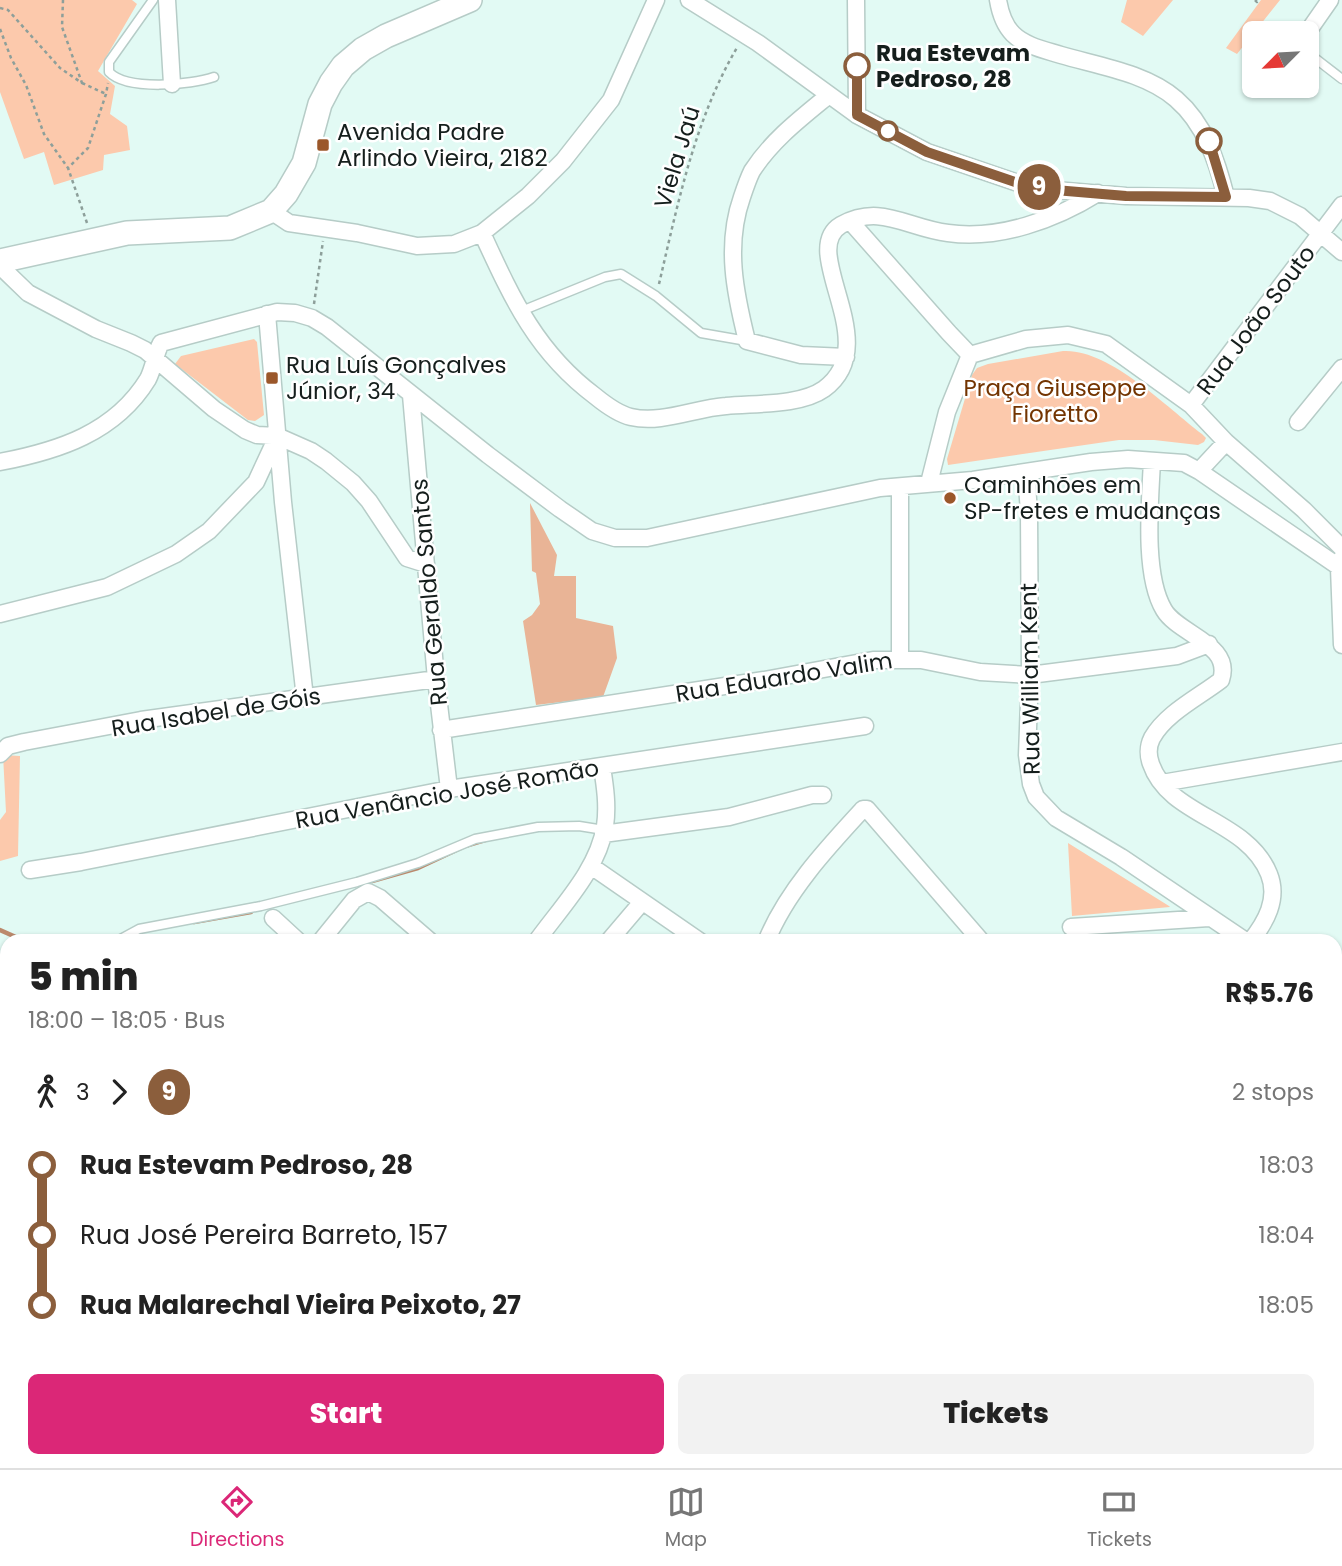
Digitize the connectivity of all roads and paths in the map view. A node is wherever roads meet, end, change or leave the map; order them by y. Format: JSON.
{"nodes":[{"id":1,"x":64,"y":0,"type":"edge"},
{"id":2,"x":153,"y":0,"type":"edge"},
{"id":3,"x":167,"y":0,"type":"edge"},
{"id":4,"x":656,"y":0,"type":"edge"},
{"id":5,"x":690,"y":0,"type":"edge"},
{"id":6,"x":856,"y":0,"type":"edge"},
{"id":7,"x":998,"y":0,"type":"edge"},
{"id":8,"x":1330,"y":0,"type":"edge"},
{"id":9,"x":462,"y":1,"type":"edge"},
{"id":10,"x":0,"y":8,"type":"edge"},
{"id":11,"x":1315,"y":21,"type":"edge"},
{"id":12,"x":0,"y":29,"type":"edge"},
{"id":13,"x":745,"y":34,"type":"junction"},
{"id":14,"x":1320,"y":62,"type":"edge"},
{"id":15,"x":214,"y":77,"type":"dead end"},
{"id":16,"x":1342,"y":79,"type":"edge"},
{"id":17,"x":82,"y":83,"type":"junction"},
{"id":18,"x":172,"y":84,"type":"junction"},
{"id":19,"x":829,"y":95,"type":"junction"},
{"id":20,"x":857,"y":115,"type":"junction"},
{"id":21,"x":68,"y":168,"type":"junction"},
{"id":22,"x":1098,"y":193,"type":"junction"},
{"id":23,"x":1226,"y":197,"type":"junction"},
{"id":24,"x":1342,"y":205,"type":"edge"},
{"id":25,"x":271,"y":211,"type":"junction"},
{"id":26,"x":850,"y":221,"type":"junction"},
{"id":27,"x":325,"y":228,"type":"junction"},
{"id":28,"x":482,"y":233,"type":"junction"},
{"id":29,"x":1320,"y":234,"type":"junction"},
{"id":30,"x":93,"y":239,"type":"junction"},
{"id":31,"x":1342,"y":252,"type":"edge"},
{"id":32,"x":0,"y":263,"type":"edge"},
{"id":33,"x":656,"y":296,"type":"junction"},
{"id":34,"x":519,"y":312,"type":"junction"},
{"id":35,"x":267,"y":314,"type":"junction"},
{"id":36,"x":312,"y":318,"type":"junction"},
{"id":37,"x":747,"y":341,"type":"junction"},
{"id":38,"x":970,"y":355,"type":"junction"},
{"id":39,"x":846,"y":357,"type":"junction"},
{"id":40,"x":155,"y":360,"type":"junction"},
{"id":41,"x":1339,"y":378,"type":"edge"},
{"id":42,"x":411,"y":395,"type":"junction"},
{"id":43,"x":1191,"y":405,"type":"junction"},
{"id":44,"x":1298,"y":422,"type":"dead end"},
{"id":45,"x":277,"y":436,"type":"junction"},
{"id":46,"x":1226,"y":442,"type":"junction"},
{"id":47,"x":1152,"y":461,"type":"junction"},
{"id":48,"x":0,"y":462,"type":"edge"},
{"id":49,"x":1199,"y":471,"type":"junction"},
{"id":50,"x":1026,"y":472,"type":"junction"},
{"id":51,"x":929,"y":483,"type":"junction"},
{"id":52,"x":900,"y":487,"type":"junction"},
{"id":53,"x":1342,"y":548,"type":"edge"},
{"id":54,"x":426,"y":564,"type":"junction"},
{"id":55,"x":1341,"y":565,"type":"edge"},
{"id":56,"x":0,"y":614,"type":"edge"},
{"id":57,"x":1209,"y":643,"type":"junction"},
{"id":58,"x":1342,"y":645,"type":"edge"},
{"id":59,"x":900,"y":659,"type":"junction"},
{"id":60,"x":1030,"y":674,"type":"junction"},
{"id":61,"x":436,"y":679,"type":"junction"},
{"id":62,"x":305,"y":698,"type":"junction"},
{"id":63,"x":864,"y":726,"type":"dead end"},
{"id":64,"x":442,"y":730,"type":"junction"},
{"id":65,"x":1342,"y":752,"type":"edge"},
{"id":66,"x":0,"y":754,"type":"edge"},
{"id":67,"x":602,"y":766,"type":"junction"},
{"id":68,"x":1162,"y":783,"type":"junction"},
{"id":69,"x":449,"y":789,"type":"junction"},
{"id":70,"x":823,"y":795,"type":"dead end"},
{"id":71,"x":604,"y":832,"type":"junction"},
{"id":72,"x":591,"y":866,"type":"junction"},
{"id":73,"x":30,"y":870,"type":"dead end"},
{"id":74,"x":358,"y":892,"type":"junction"},
{"id":75,"x":642,"y":902,"type":"junction"},
{"id":76,"x":273,"y":918,"type":"dead end"},
{"id":77,"x":1209,"y":918,"type":"junction"},
{"id":78,"x":1071,"y":927,"type":"dead end"},
{"id":79,"x":130,"y":934,"type":"edge"},
{"id":80,"x":290,"y":934,"type":"edge"},
{"id":81,"x":326,"y":934,"type":"edge"},
{"id":82,"x":422,"y":934,"type":"edge"},
{"id":83,"x":542,"y":934,"type":"edge"},
{"id":84,"x":615,"y":934,"type":"edge"},
{"id":85,"x":689,"y":934,"type":"edge"},
{"id":86,"x":769,"y":934,"type":"edge"},
{"id":87,"x":975,"y":934,"type":"edge"},
{"id":88,"x":1236,"y":934,"type":"edge"},
{"id":89,"x":1256,"y":934,"type":"edge"}],
"edges":[{"from":1,"to":17,"type":"path"},
{"from":2,"to":18,"type":"lane"},
{"from":3,"to":18,"type":"street"},
{"from":4,"to":28,"type":"street"},
{"from":5,"to":13,"type":"street"},
{"from":6,"to":20,"type":"street"},
{"from":7,"to":23,"type":"street"},
{"from":8,"to":11,"type":"street"},
{"from":9,"to":25,"type":"main road"},
{"from":10,"to":17,"type":"path"},
{"from":12,"to":21,"type":"path"},
{"from":13,"to":19,"type":"street"},
{"from":13,"to":33,"type":"path","name":"Viela Jaú"},
{"from":14,"to":16,"type":"lane"},
{"from":15,"to":18,"type":"lane"},
{"from":17,"to":21,"type":"path"},
{"from":19,"to":20,"type":"street"},
{"from":19,"to":37,"type":"street"},
{"from":20,"to":22,"type":"street"},
{"from":21,"to":30,"type":"path"},
{"from":22,"to":23,"type":"street"},
{"from":22,"to":26,"type":"street"},
{"from":23,"to":29,"type":"street"},
{"from":24,"to":29,"type":"street","name":"Rua João Souto"},
{"from":25,"to":27,"type":"street"},
{"from":25,"to":30,"type":"main road"},
{"from":26,"to":38,"type":"street"},
{"from":26,"to":39,"type":"street"},
{"from":27,"to":28,"type":"street"},
{"from":27,"to":36,"type":"path"},
{"from":28,"to":34,"type":"street"},
{"from":29,"to":31,"type":"street"},
{"from":29,"to":43,"type":"street","name":"Rua João Souto"},
{"from":30,"to":32,"type":"main road"},
{"from":32,"to":40,"type":"street"},
{"from":33,"to":34,"type":"lane"},
{"from":33,"to":37,"type":"lane"},
{"from":34,"to":39,"type":"street"},
{"from":35,"to":36,"type":"street"},
{"from":35,"to":40,"type":"street"},
{"from":35,"to":45,"type":"street"},
{"from":36,"to":42,"type":"street"},
{"from":37,"to":39,"type":"street"},
{"from":38,"to":43,"type":"street"},
{"from":38,"to":51,"type":"street"},
{"from":40,"to":45,"type":"street"},
{"from":40,"to":48,"type":"street"},
{"from":41,"to":44,"type":"street"},
{"from":42,"to":52,"type":"street"},
{"from":42,"to":54,"type":"street","name":"Rua Geraldo Santos"},
{"from":43,"to":46,"type":"street"},
{"from":45,"to":54,"type":"street"},
{"from":45,"to":56,"type":"street"},
{"from":45,"to":62,"type":"street"},
{"from":46,"to":49,"type":"street"},
{"from":46,"to":53,"type":"street"},
{"from":47,"to":49,"type":"street"},
{"from":47,"to":50,"type":"street"},
{"from":47,"to":57,"type":"street"},
{"from":49,"to":55,"type":"street"},
{"from":50,"to":51,"type":"street"},
{"from":50,"to":60,"type":"street","name":"Rua William Kent"},
{"from":51,"to":52,"type":"street"},
{"from":52,"to":59,"type":"street"},
{"from":54,"to":61,"type":"street","name":"Rua Geraldo Santos"},
{"from":55,"to":58,"type":"street"},
{"from":57,"to":60,"type":"street","name":"Rua Eduardo Valim"},
{"from":57,"to":68,"type":"street"},
{"from":59,"to":60,"type":"street","name":"Rua Eduardo Valim"},
{"from":59,"to":64,"type":"street","name":"Rua Eduardo Valim"},
{"from":60,"to":77,"type":"street","name":"Rua William Kent"},
{"from":61,"to":62,"type":"street","name":"Rua Isabel de Góis"},
{"from":61,"to":64,"type":"street","name":"Rua Geraldo Santos"},
{"from":62,"to":66,"type":"street","name":"Rua Isabel de Góis"},
{"from":63,"to":67,"type":"street","name":"Rua Venâncio José Romão"},
{"from":64,"to":69,"type":"street","name":"Rua Geraldo Santos"},
{"from":65,"to":68,"type":"street"},
{"from":67,"to":69,"type":"street","name":"Rua Venâncio José Romão"},
{"from":67,"to":71,"type":"street"},
{"from":68,"to":89,"type":"street"},
{"from":69,"to":73,"type":"street","name":"Rua Venâncio José Romão"},
{"from":70,"to":71,"type":"street"},
{"from":71,"to":72,"type":"street"},
{"from":71,"to":74,"type":"lane"},
{"from":72,"to":75,"type":"street"},
{"from":72,"to":83,"type":"street"},
{"from":74,"to":79,"type":"lane"},
{"from":74,"to":81,"type":"street"},
{"from":74,"to":82,"type":"street"},
{"from":75,"to":84,"type":"street"},
{"from":75,"to":85,"type":"street"},
{"from":76,"to":80,"type":"street"},
{"from":77,"to":78,"type":"street"},
{"from":77,"to":88,"type":"street","name":"Rua William Kent"},
{"from":86,"to":87,"type":"street"}]}
